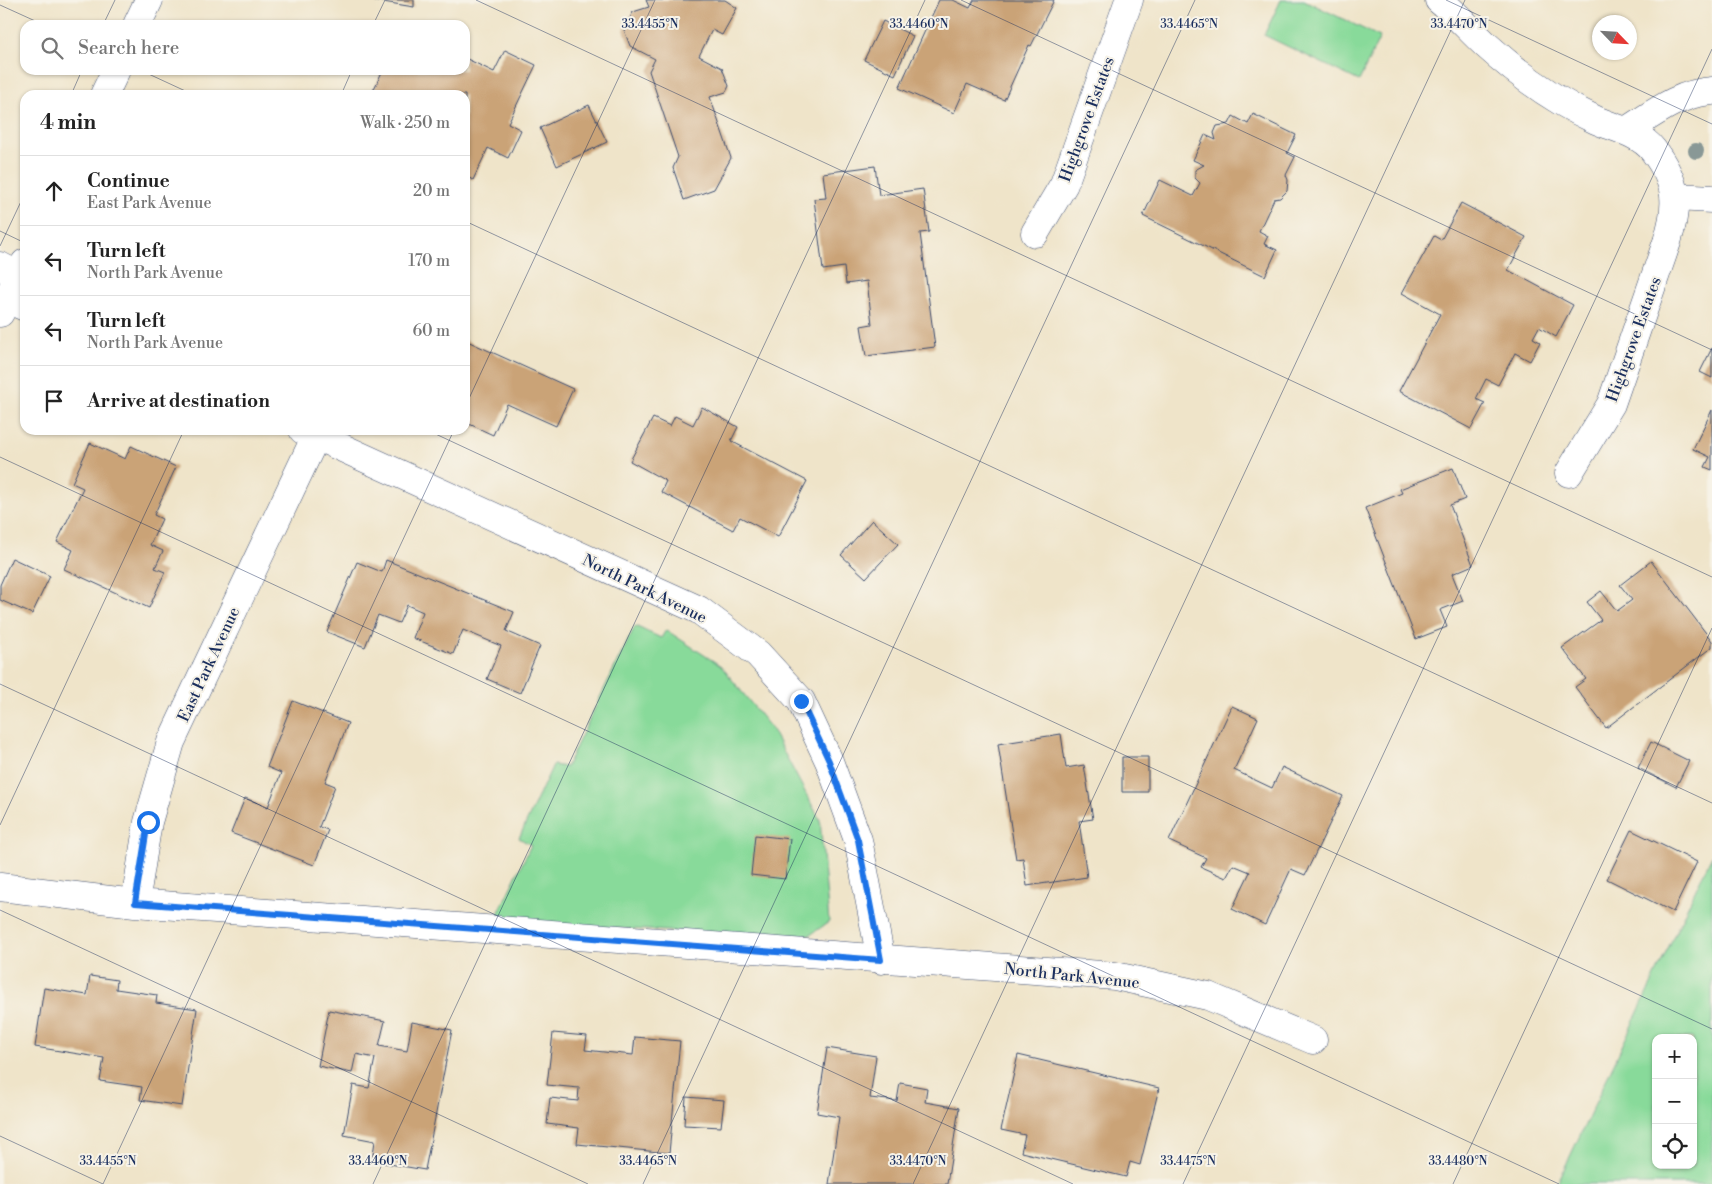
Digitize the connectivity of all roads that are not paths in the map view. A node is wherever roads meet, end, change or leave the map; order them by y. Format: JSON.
{"nodes":[{"id":1,"x":149,"y":0,"type":"edge"},
{"id":2,"x":1129,"y":0,"type":"edge"},
{"id":3,"x":1439,"y":0,"type":"edge"},
{"id":4,"x":139,"y":20,"type":"edge"},
{"id":5,"x":114,"y":75,"type":"edge"},
{"id":6,"x":106,"y":90,"type":"edge"},
{"id":7,"x":1712,"y":91,"type":"edge"},
{"id":8,"x":1626,"y":131,"type":"junction"},
{"id":9,"x":1676,"y":197,"type":"junction"},
{"id":10,"x":1712,"y":199,"type":"edge"},
{"id":11,"x":1035,"y":233,"type":"dead end"},
{"id":12,"x":15,"y":269,"type":"edge"},
{"id":13,"x":11,"y":306,"type":"edge"},
{"id":14,"x":308,"y":435,"type":"edge"},
{"id":15,"x":313,"y":435,"type":"edge"},
{"id":16,"x":1569,"y":473,"type":"dead end"},
{"id":17,"x":0,"y":887,"type":"edge"},
{"id":18,"x":135,"y":903,"type":"junction"},
{"id":19,"x":881,"y":960,"type":"junction"},
{"id":20,"x":1313,"y":1040,"type":"dead end"}],
"edges":[{"from":1,"to":4,"type":"street"},
{"from":2,"to":11,"type":"street","name":"Highgrove Estates"},
{"from":3,"to":8,"type":"street","name":"Highgrove Estates"},
{"from":5,"to":6,"type":"street"},
{"from":7,"to":8,"type":"street"},
{"from":8,"to":9,"type":"street","name":"Highgrove Estates"},
{"from":9,"to":10,"type":"street"},
{"from":9,"to":16,"type":"street","name":"Highgrove Estates"},
{"from":12,"to":13,"type":"street"},
{"from":14,"to":18,"type":"street","name":"East Park Avenue"},
{"from":15,"to":19,"type":"street","name":"North Park Avenue"},
{"from":17,"to":18,"type":"street","name":"North Park Avenue"},
{"from":18,"to":19,"type":"street","name":"North Park Avenue"},
{"from":19,"to":20,"type":"street","name":"North Park Avenue"}]}
